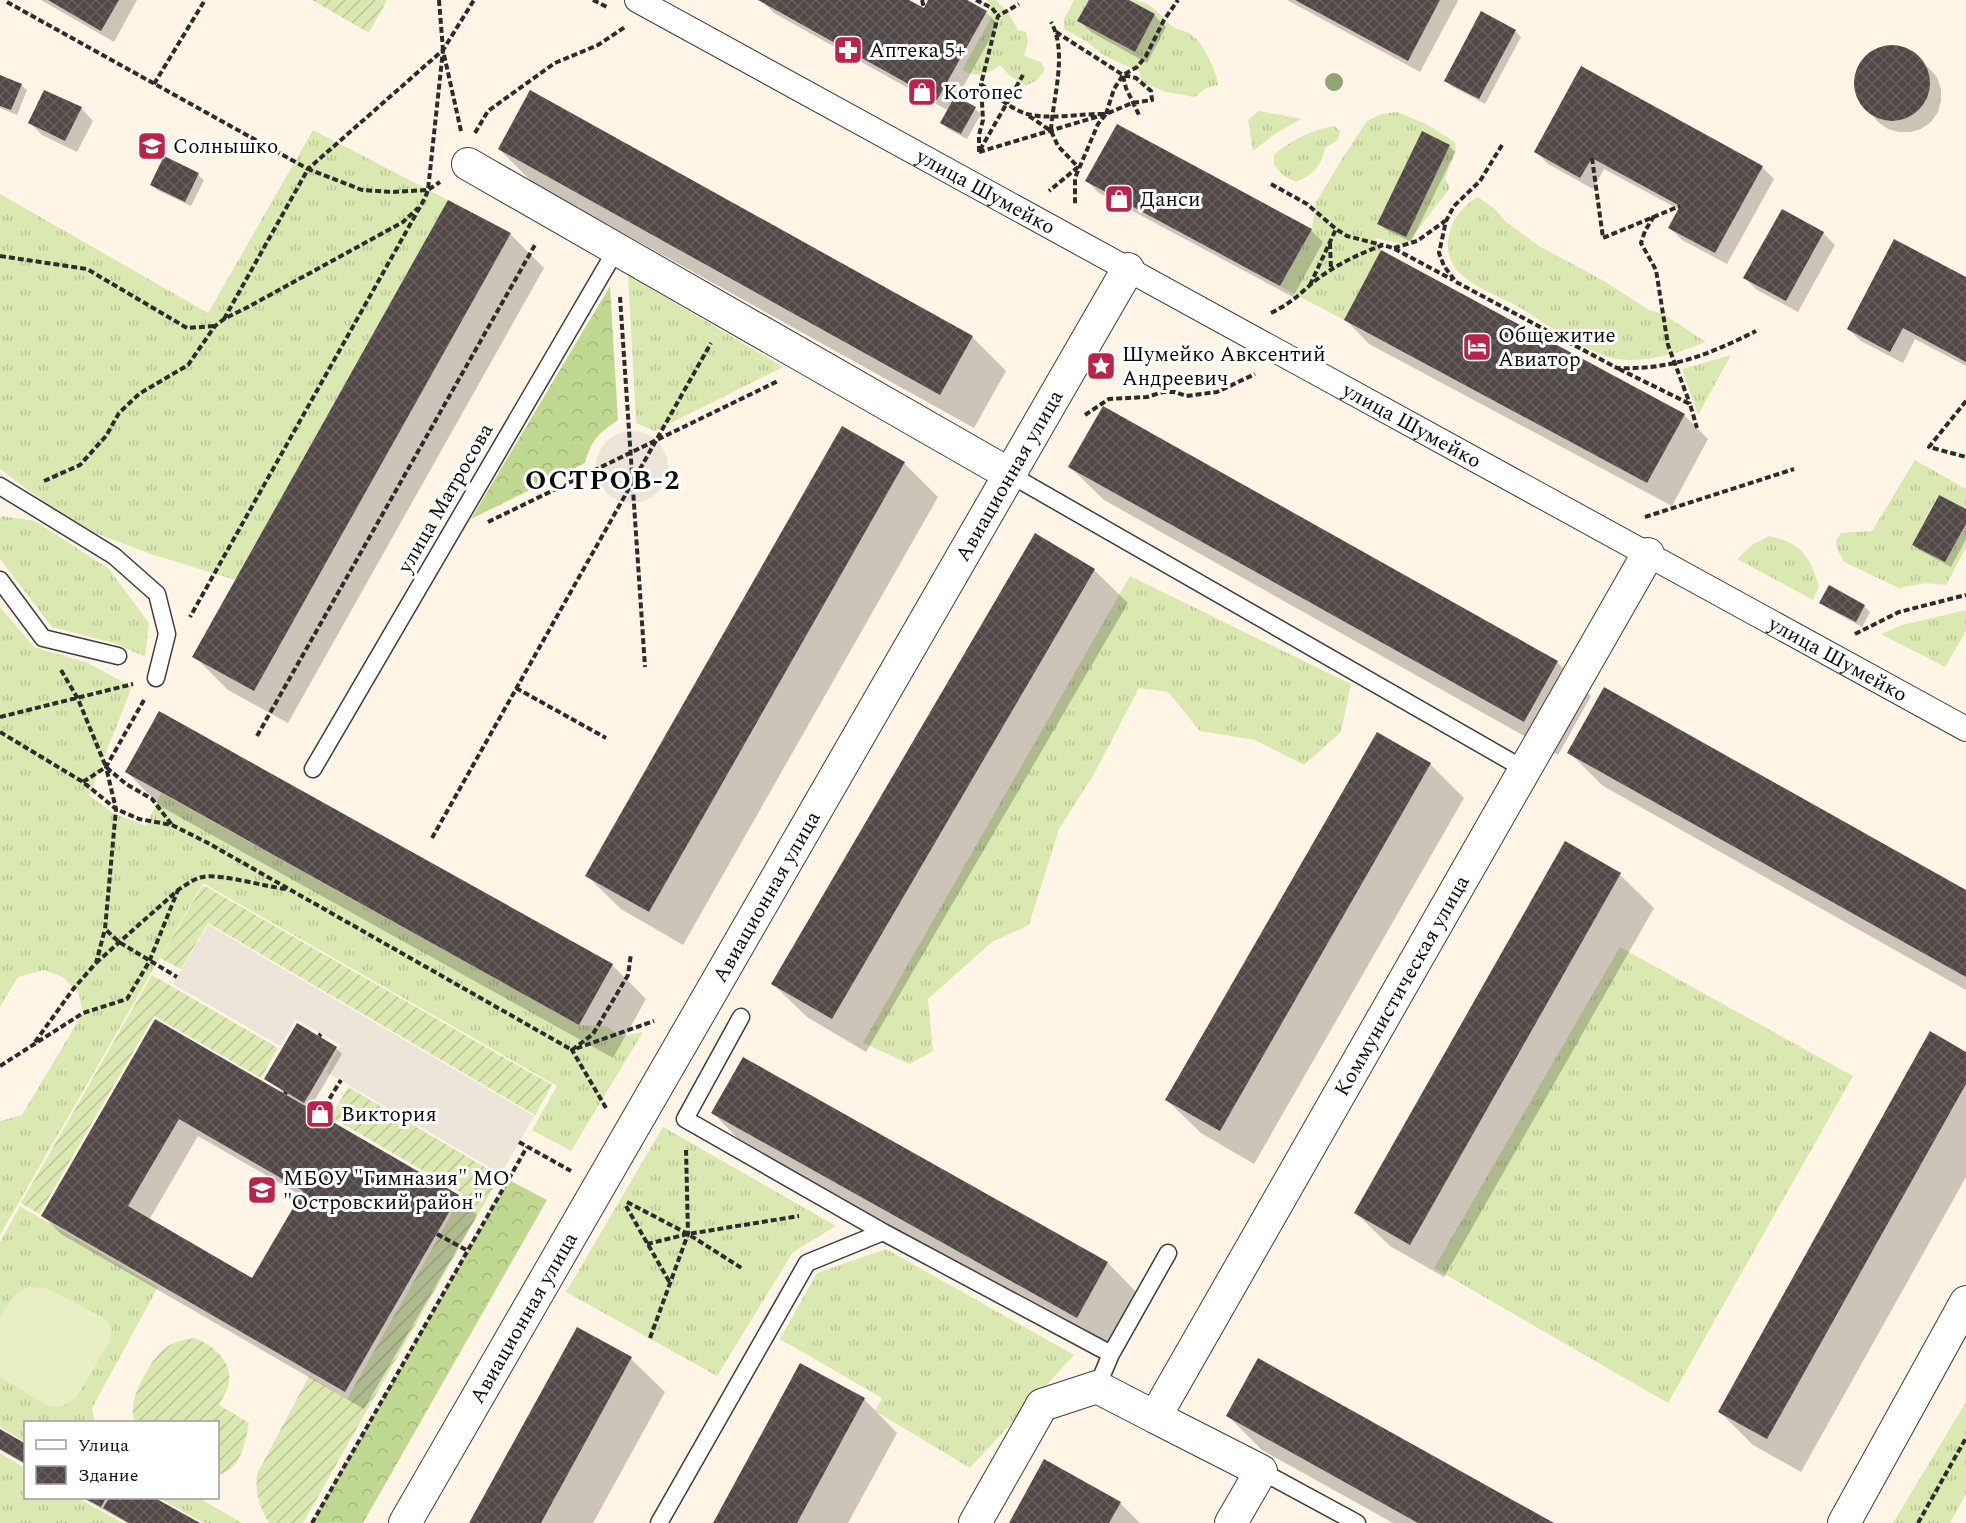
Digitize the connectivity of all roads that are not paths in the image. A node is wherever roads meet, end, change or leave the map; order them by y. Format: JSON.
{"nodes":[{"id":1,"x":646,"y":5,"type":"edge"},
{"id":2,"x":468,"y":164,"type":"road end"},
{"id":3,"x":616,"y":250,"type":"junction"},
{"id":4,"x":1128,"y":269,"type":"junction"},
{"id":5,"x":1009,"y":474,"type":"junction"},
{"id":6,"x":6,"y":490,"type":"edge"},
{"id":7,"x":1648,"y":554,"type":"junction"},
{"id":8,"x":0,"y":580,"type":"edge"},
{"id":9,"x":118,"y":656,"type":"dead end"},
{"id":10,"x":156,"y":678,"type":"road end"},
{"id":11,"x":1966,"y":729,"type":"edge"},
{"id":12,"x":313,"y":769,"type":"dead end"},
{"id":13,"x":1524,"y":769,"type":"junction"},
{"id":14,"x":741,"y":1017,"type":"dead end"},
{"id":15,"x":883,"y":1232,"type":"junction"},
{"id":16,"x":1168,"y":1253,"type":"dead end"},
{"id":17,"x":1966,"y":1302,"type":"edge"},
{"id":18,"x":1111,"y":1354,"type":"junction"},
{"id":19,"x":1097,"y":1387,"type":"junction"},
{"id":20,"x":1155,"y":1417,"type":"junction"},
{"id":21,"x":1261,"y":1471,"type":"junction"},
{"id":22,"x":405,"y":1523,"type":"edge"},
{"id":23,"x":659,"y":1523,"type":"edge"},
{"id":24,"x":975,"y":1523,"type":"edge"},
{"id":25,"x":1231,"y":1523,"type":"edge"},
{"id":26,"x":1357,"y":1523,"type":"edge"},
{"id":27,"x":1844,"y":1523,"type":"edge"}],
"edges":[{"from":1,"to":4,"type":"street","name":"улица Шумейко"},
{"from":2,"to":3,"type":"street"},
{"from":3,"to":5,"type":"street"},
{"from":3,"to":12,"type":"lane","name":"улица Матросова"},
{"from":4,"to":5,"type":"street","name":"Авиационная улица"},
{"from":4,"to":7,"type":"street","name":"улица Шумейко"},
{"from":5,"to":13,"type":"lane"},
{"from":5,"to":22,"type":"street","name":"Авиационная улица"},
{"from":6,"to":10,"type":"lane"},
{"from":7,"to":11,"type":"street","name":"улица Шумейко"},
{"from":7,"to":13,"type":"street","name":"Коммунистическая улица"},
{"from":8,"to":9,"type":"lane"},
{"from":13,"to":20,"type":"street","name":"Коммунистическая улица"},
{"from":14,"to":15,"type":"lane"},
{"from":15,"to":18,"type":"lane"},
{"from":15,"to":23,"type":"lane"},
{"from":16,"to":18,"type":"lane"},
{"from":17,"to":27,"type":"street"},
{"from":18,"to":19,"type":"lane"},
{"from":19,"to":20,"type":"street"},
{"from":19,"to":24,"type":"street"},
{"from":20,"to":21,"type":"street"},
{"from":21,"to":25,"type":"street"},
{"from":21,"to":26,"type":"lane"}]}
